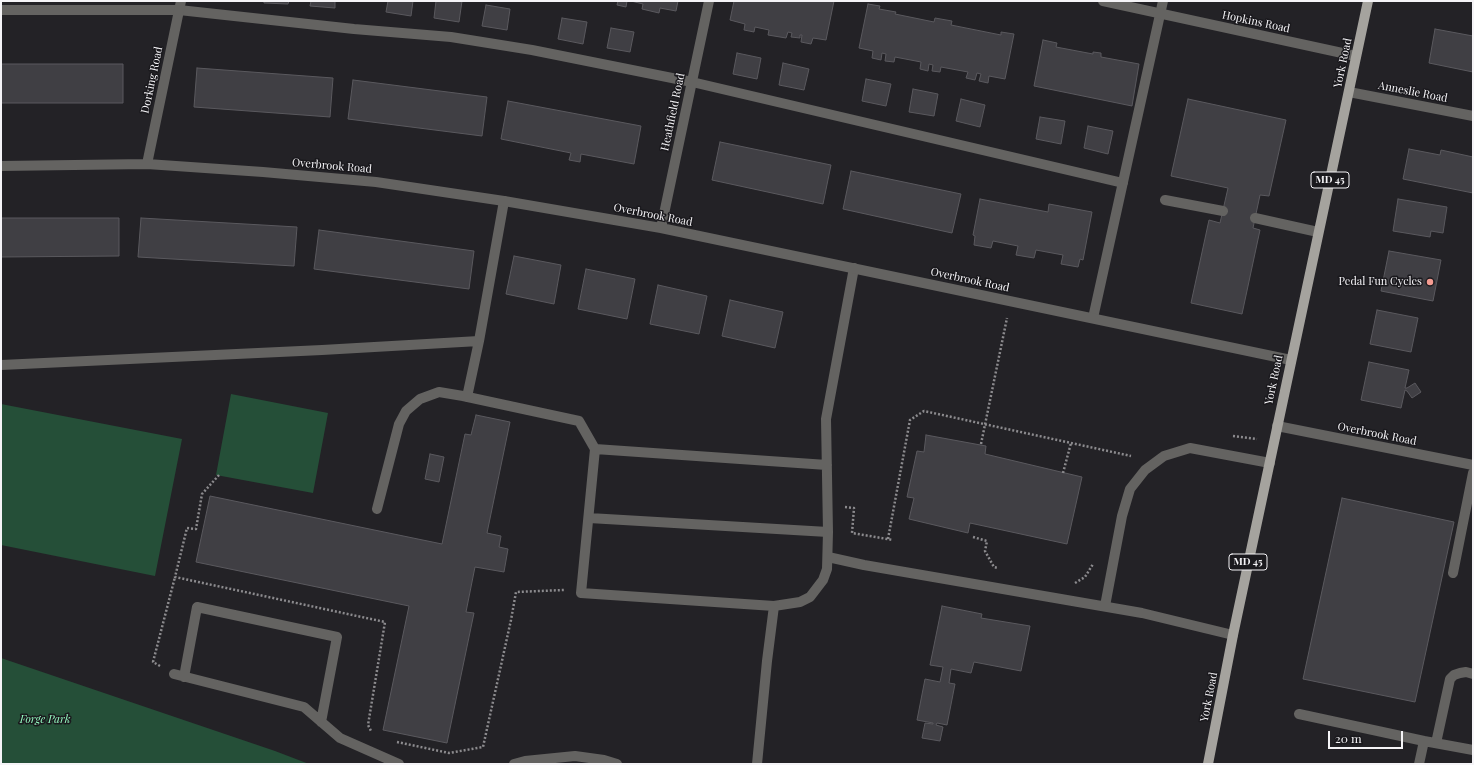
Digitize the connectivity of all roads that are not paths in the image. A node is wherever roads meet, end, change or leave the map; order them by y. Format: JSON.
{"nodes":[{"id":1,"x":709,"y":1,"type":"edge"},
{"id":2,"x":1103,"y":1,"type":"edge"},
{"id":3,"x":1163,"y":1,"type":"edge"},
{"id":4,"x":1368,"y":1,"type":"edge"},
{"id":5,"x":180,"y":6,"type":"edge"},
{"id":6,"x":1,"y":10,"type":"edge"},
{"id":7,"x":1160,"y":13,"type":"junction"},
{"id":8,"x":1356,"y":56,"type":"junction"},
{"id":9,"x":692,"y":82,"type":"junction"},
{"id":10,"x":1349,"y":92,"type":"junction"},
{"id":11,"x":1473,"y":116,"type":"edge"},
{"id":12,"x":147,"y":164,"type":"junction"},
{"id":13,"x":1,"y":166,"type":"edge"},
{"id":14,"x":1123,"y":183,"type":"junction"},
{"id":15,"x":1165,"y":200,"type":"dead end"},
{"id":16,"x":504,"y":201,"type":"junction"},
{"id":17,"x":1223,"y":211,"type":"dead end"},
{"id":18,"x":1255,"y":218,"type":"dead end"},
{"id":19,"x":661,"y":228,"type":"junction"},
{"id":20,"x":1318,"y":232,"type":"junction"},
{"id":21,"x":854,"y":268,"type":"junction"},
{"id":22,"x":1093,"y":318,"type":"junction"},
{"id":23,"x":479,"y":341,"type":"junction"},
{"id":24,"x":1291,"y":360,"type":"junction"},
{"id":25,"x":1,"y":365,"type":"edge"},
{"id":26,"x":467,"y":397,"type":"junction"},
{"id":27,"x":1277,"y":426,"type":"junction"},
{"id":28,"x":595,"y":450,"type":"junction"},
{"id":29,"x":1270,"y":463,"type":"junction"},
{"id":30,"x":827,"y":465,"type":"junction"},
{"id":31,"x":1473,"y":465,"type":"edge"},
{"id":32,"x":1473,"y":473,"type":"edge"},
{"id":33,"x":377,"y":509,"type":"dead end"},
{"id":34,"x":589,"y":518,"type":"junction"},
{"id":35,"x":828,"y":532,"type":"junction"},
{"id":36,"x":828,"y":557,"type":"junction"},
{"id":37,"x":1453,"y":573,"type":"dead end"},
{"id":38,"x":774,"y":606,"type":"junction"},
{"id":39,"x":1105,"y":606,"type":"junction"},
{"id":40,"x":1232,"y":635,"type":"junction"},
{"id":41,"x":1473,"y":674,"type":"edge"},
{"id":42,"x":1299,"y":714,"type":"dead end"},
{"id":43,"x":320,"y":722,"type":"junction"},
{"id":44,"x":1424,"y":740,"type":"junction"},
{"id":45,"x":1436,"y":743,"type":"junction"},
{"id":46,"x":1473,"y":750,"type":"edge"},
{"id":47,"x":399,"y":764,"type":"edge"},
{"id":48,"x":514,"y":764,"type":"edge"},
{"id":49,"x":617,"y":764,"type":"edge"},
{"id":50,"x":757,"y":764,"type":"edge"},
{"id":51,"x":1208,"y":764,"type":"edge"},
{"id":52,"x":1419,"y":764,"type":"edge"}],
"edges":[{"from":1,"to":9,"type":"street","name":"Heathfield Road"},
{"from":2,"to":7,"type":"street","name":"Hopkins Road"},
{"from":3,"to":7,"type":"street"},
{"from":4,"to":8,"type":"main road","name":"York Road","number":"MD 45"},
{"from":5,"to":6,"type":"street"},
{"from":5,"to":9,"type":"street"},
{"from":5,"to":12,"type":"street","name":"Dorking Road"},
{"from":7,"to":8,"type":"street","name":"Hopkins Road"},
{"from":7,"to":14,"type":"street"},
{"from":8,"to":10,"type":"main road","name":"York Road","number":"MD 45"},
{"from":9,"to":14,"type":"street"},
{"from":9,"to":19,"type":"street","name":"Heathfield Road"},
{"from":10,"to":11,"type":"street","name":"Anneslie Road"},
{"from":10,"to":20,"type":"main road","name":"York Road","number":"MD 45"},
{"from":12,"to":13,"type":"street","name":"Overbrook Road"},
{"from":12,"to":16,"type":"street","name":"Overbrook Road"},
{"from":14,"to":22,"type":"street"},
{"from":15,"to":17,"type":"street"},
{"from":16,"to":19,"type":"street","name":"Overbrook Road"},
{"from":16,"to":23,"type":"street"},
{"from":18,"to":20,"type":"street"},
{"from":19,"to":21,"type":"street","name":"Overbrook Road"},
{"from":20,"to":24,"type":"main road","name":"York Road","number":"MD 45"},
{"from":21,"to":22,"type":"street","name":"Overbrook Road"},
{"from":21,"to":30,"type":"street"},
{"from":22,"to":24,"type":"street","name":"Overbrook Road"},
{"from":23,"to":25,"type":"street"},
{"from":23,"to":26,"type":"street"},
{"from":24,"to":27,"type":"main road","name":"York Road","number":"MD 45"},
{"from":26,"to":28,"type":"street"},
{"from":26,"to":33,"type":"street"},
{"from":27,"to":29,"type":"main road","name":"York Road","number":"MD 45"},
{"from":27,"to":31,"type":"street","name":"Overbrook Road"},
{"from":28,"to":30,"type":"street"},
{"from":28,"to":34,"type":"street"},
{"from":29,"to":39,"type":"street"},
{"from":29,"to":40,"type":"main road","name":"York Road","number":"MD 45"},
{"from":30,"to":35,"type":"street"},
{"from":32,"to":37,"type":"street"},
{"from":34,"to":35,"type":"street"},
{"from":34,"to":38,"type":"street"},
{"from":35,"to":36,"type":"street"},
{"from":36,"to":38,"type":"street"},
{"from":36,"to":39,"type":"street"},
{"from":38,"to":50,"type":"street"},
{"from":39,"to":40,"type":"street"},
{"from":40,"to":51,"type":"main road","name":"York Road","number":"MD 45"},
{"from":41,"to":45,"type":"street"},
{"from":42,"to":44,"type":"street"},
{"from":43,"to":43,"type":"street"},
{"from":43,"to":47,"type":"street"},
{"from":44,"to":45,"type":"street"},
{"from":44,"to":52,"type":"street"},
{"from":45,"to":46,"type":"street"},
{"from":48,"to":49,"type":"street"}]}
